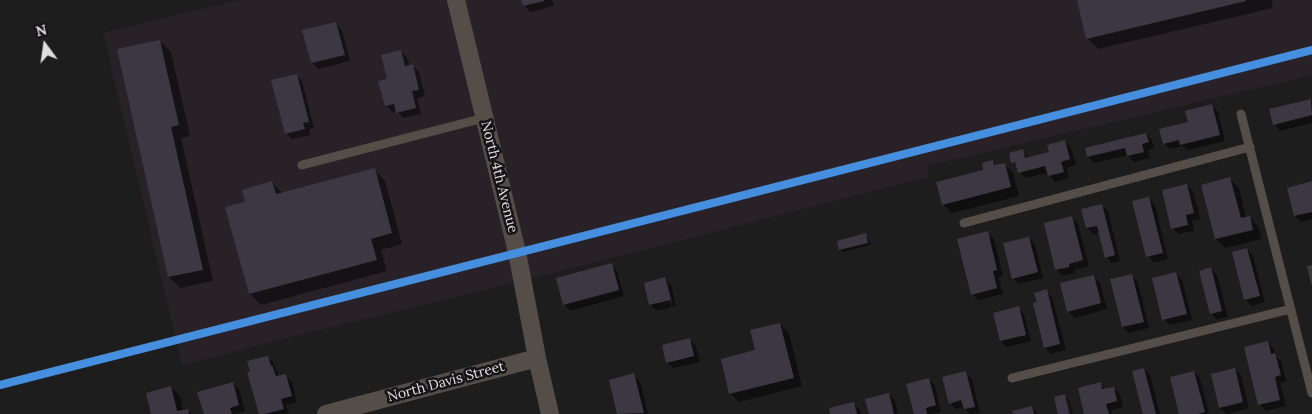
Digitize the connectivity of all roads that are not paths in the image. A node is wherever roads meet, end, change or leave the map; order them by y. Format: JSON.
{"nodes":[{"id":1,"x":456,"y":0,"type":"edge"},
{"id":2,"x":1241,"y":114,"type":"dead end"},
{"id":3,"x":484,"y":118,"type":"junction"},
{"id":4,"x":1250,"y":147,"type":"junction"},
{"id":5,"x":302,"y":165,"type":"dead end"},
{"id":6,"x":964,"y":223,"type":"dead end"},
{"id":7,"x":1291,"y":309,"type":"junction"},
{"id":8,"x":537,"y":358,"type":"junction"},
{"id":9,"x":1012,"y":378,"type":"dead end"},
{"id":10,"x":1312,"y":393,"type":"edge"},
{"id":11,"x":326,"y":414,"type":"edge"},
{"id":12,"x":550,"y":414,"type":"edge"}],
"edges":[{"from":1,"to":3,"type":"street","name":"North 4th Avenue"},
{"from":2,"to":4,"type":"lane"},
{"from":3,"to":5,"type":"lane"},
{"from":3,"to":8,"type":"street","name":"North 4th Avenue"},
{"from":4,"to":6,"type":"lane"},
{"from":4,"to":7,"type":"lane"},
{"from":7,"to":9,"type":"lane"},
{"from":7,"to":10,"type":"lane"},
{"from":8,"to":11,"type":"street","name":"North Davis Street"},
{"from":8,"to":12,"type":"street","name":"North 4th Avenue"}]}
